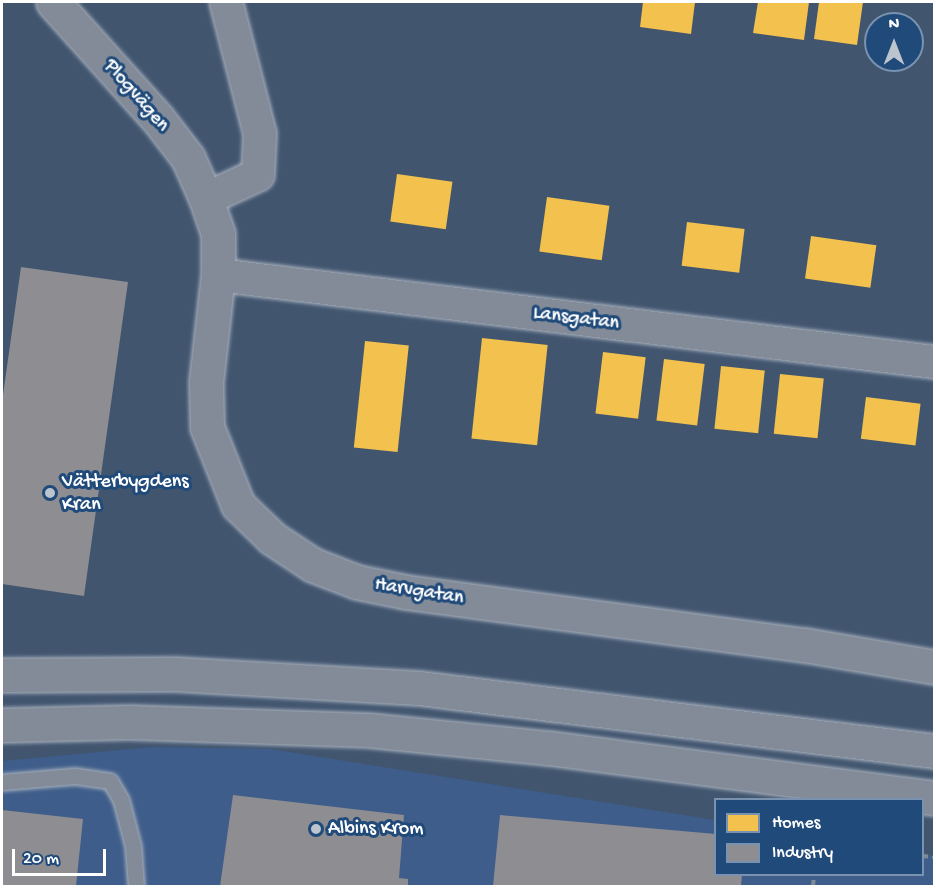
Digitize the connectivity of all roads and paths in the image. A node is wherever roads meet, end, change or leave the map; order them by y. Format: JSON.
{"nodes":[{"id":1,"x":52,"y":2,"type":"edge"},
{"id":2,"x":226,"y":2,"type":"edge"},
{"id":3,"x":206,"y":199,"type":"junction"},
{"id":4,"x":218,"y":275,"type":"junction"},
{"id":5,"x":934,"y":362,"type":"edge"},
{"id":6,"x":934,"y":667,"type":"edge"},
{"id":7,"x":2,"y":675,"type":"edge"},
{"id":8,"x":2,"y":725,"type":"edge"},
{"id":9,"x":934,"y":752,"type":"edge"},
{"id":10,"x":2,"y":782,"type":"edge"},
{"id":11,"x":934,"y":798,"type":"edge"},
{"id":12,"x":136,"y":886,"type":"edge"}],
"edges":[{"from":1,"to":3,"type":"main road","name":"Plogvägen"},
{"from":2,"to":3,"type":"street"},
{"from":3,"to":4,"type":"main road","name":"Harvgatan"},
{"from":4,"to":5,"type":"street","name":"Lansgatan"},
{"from":4,"to":6,"type":"main road","name":"Harvgatan"},
{"from":7,"to":9,"type":"main road"},
{"from":8,"to":11,"type":"main road"},
{"from":10,"to":12,"type":"lane"}]}
